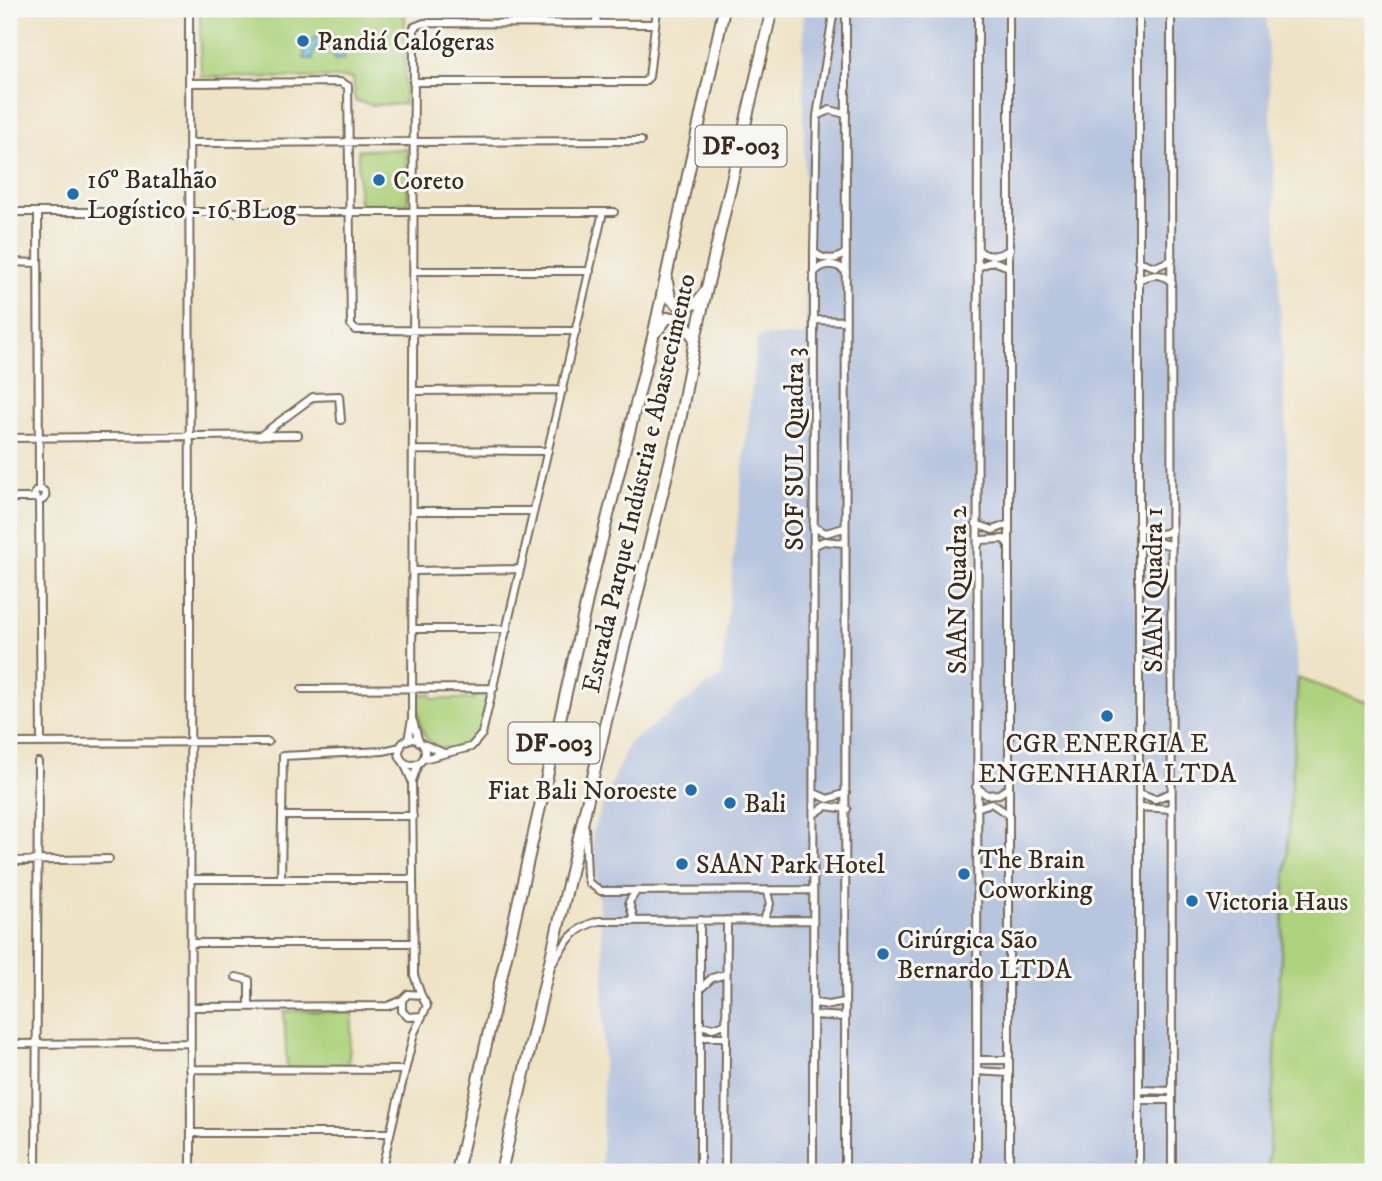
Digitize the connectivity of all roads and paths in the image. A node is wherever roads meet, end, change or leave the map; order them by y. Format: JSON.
{"nodes":[{"id":1,"x":189,"y":9,"type":"edge"},
{"id":2,"x":598,"y":9,"type":"edge"},
{"id":3,"x":657,"y":9,"type":"edge"},
{"id":4,"x":724,"y":9,"type":"edge"},
{"id":5,"x":772,"y":9,"type":"edge"},
{"id":6,"x":834,"y":9,"type":"edge"},
{"id":7,"x":846,"y":9,"type":"edge"},
{"id":8,"x":978,"y":9,"type":"edge"},
{"id":9,"x":1009,"y":9,"type":"edge"},
{"id":10,"x":1139,"y":9,"type":"edge"},
{"id":11,"x":1171,"y":9,"type":"edge"},
{"id":12,"x":596,"y":22,"type":"junction"},
{"id":13,"x":655,"y":24,"type":"junction"},
{"id":14,"x":413,"y":82,"type":"junction"},
{"id":15,"x":190,"y":83,"type":"junction"},
{"id":16,"x":845,"y":114,"type":"junction"},
{"id":17,"x":817,"y":116,"type":"junction"},
{"id":18,"x":641,"y":141,"type":"dead end"},
{"id":19,"x":350,"y":142,"type":"junction"},
{"id":20,"x":189,"y":143,"type":"junction"},
{"id":21,"x":413,"y":143,"type":"junction"},
{"id":22,"x":9,"y":212,"type":"edge"},
{"id":23,"x":38,"y":212,"type":"junction"},
{"id":24,"x":190,"y":212,"type":"junction"},
{"id":25,"x":350,"y":212,"type":"junction"},
{"id":26,"x":413,"y":212,"type":"junction"},
{"id":27,"x":603,"y":212,"type":"junction"},
{"id":28,"x":614,"y":212,"type":"dead end"},
{"id":29,"x":977,"y":247,"type":"junction"},
{"id":30,"x":1010,"y":250,"type":"junction"},
{"id":31,"x":814,"y":252,"type":"junction"},
{"id":32,"x":846,"y":252,"type":"junction"},
{"id":33,"x":1172,"y":260,"type":"junction"},
{"id":34,"x":1138,"y":261,"type":"junction"},
{"id":35,"x":9,"y":262,"type":"edge"},
{"id":36,"x":38,"y":263,"type":"junction"},
{"id":37,"x":978,"y":267,"type":"junction"},
{"id":38,"x":1009,"y":267,"type":"junction"},
{"id":39,"x":414,"y":271,"type":"junction"},
{"id":40,"x":590,"y":271,"type":"junction"},
{"id":41,"x":846,"y":272,"type":"junction"},
{"id":42,"x":813,"y":274,"type":"junction"},
{"id":43,"x":666,"y":275,"type":"junction"},
{"id":44,"x":1138,"y":280,"type":"junction"},
{"id":45,"x":1172,"y":282,"type":"junction"},
{"id":46,"x":709,"y":285,"type":"junction"},
{"id":47,"x":814,"y":320,"type":"junction"},
{"id":48,"x":846,"y":321,"type":"junction"},
{"id":49,"x":576,"y":331,"type":"junction"},
{"id":50,"x":414,"y":332,"type":"junction"},
{"id":51,"x":653,"y":337,"type":"junction"},
{"id":52,"x":695,"y":339,"type":"junction"},
{"id":53,"x":563,"y":390,"type":"junction"},
{"id":54,"x":414,"y":391,"type":"junction"},
{"id":55,"x":341,"y":420,"type":"dead end"},
{"id":56,"x":298,"y":435,"type":"dead end"},
{"id":57,"x":259,"y":437,"type":"junction"},
{"id":58,"x":9,"y":438,"type":"edge"},
{"id":59,"x":38,"y":438,"type":"junction"},
{"id":60,"x":188,"y":438,"type":"junction"},
{"id":61,"x":415,"y":450,"type":"junction"},
{"id":62,"x":548,"y":451,"type":"junction"},
{"id":63,"x":9,"y":498,"type":"edge"},
{"id":64,"x":37,"y":500,"type":"junction"},
{"id":65,"x":415,"y":511,"type":"junction"},
{"id":66,"x":534,"y":511,"type":"junction"},
{"id":67,"x":976,"y":524,"type":"junction"},
{"id":68,"x":1009,"y":524,"type":"junction"},
{"id":69,"x":1138,"y":526,"type":"junction"},
{"id":70,"x":813,"y":527,"type":"junction"},
{"id":71,"x":844,"y":528,"type":"junction"},
{"id":72,"x":1172,"y":529,"type":"junction"},
{"id":73,"x":844,"y":543,"type":"junction"},
{"id":74,"x":1009,"y":544,"type":"junction"},
{"id":75,"x":813,"y":546,"type":"junction"},
{"id":76,"x":1172,"y":546,"type":"junction"},
{"id":77,"x":977,"y":547,"type":"junction"},
{"id":78,"x":1138,"y":548,"type":"junction"},
{"id":79,"x":519,"y":569,"type":"junction"},
{"id":80,"x":415,"y":571,"type":"junction"},
{"id":81,"x":414,"y":629,"type":"junction"},
{"id":82,"x":507,"y":629,"type":"junction"},
{"id":83,"x":494,"y":688,"type":"junction"},
{"id":84,"x":302,"y":689,"type":"dead end"},
{"id":85,"x":413,"y":689,"type":"junction"},
{"id":86,"x":412,"y":719,"type":"junction"},
{"id":87,"x":408,"y":740,"type":"junction"},
{"id":88,"x":268,"y":742,"type":"dead end"},
{"id":89,"x":9,"y":743,"type":"edge"},
{"id":90,"x":41,"y":743,"type":"junction"},
{"id":91,"x":421,"y":743,"type":"junction"},
{"id":92,"x":190,"y":744,"type":"junction"},
{"id":93,"x":401,"y":747,"type":"junction"},
{"id":94,"x":383,"y":751,"type":"junction"},
{"id":95,"x":444,"y":753,"type":"junction"},
{"id":96,"x":403,"y":760,"type":"junction"},
{"id":97,"x":420,"y":761,"type":"junction"},
{"id":98,"x":38,"y":762,"type":"dead end"},
{"id":99,"x":412,"y":781,"type":"junction"},
{"id":100,"x":975,"y":785,"type":"junction"},
{"id":101,"x":1008,"y":788,"type":"junction"},
{"id":102,"x":813,"y":791,"type":"junction"},
{"id":103,"x":846,"y":793,"type":"junction"},
{"id":104,"x":1139,"y":793,"type":"junction"},
{"id":105,"x":1171,"y":793,"type":"junction"},
{"id":106,"x":1139,"y":807,"type":"junction"},
{"id":107,"x":976,"y":808,"type":"junction"},
{"id":108,"x":1172,"y":809,"type":"junction"},
{"id":109,"x":846,"y":810,"type":"junction"},
{"id":110,"x":586,"y":813,"type":"junction"},
{"id":111,"x":1008,"y":814,"type":"junction"},
{"id":112,"x":282,"y":816,"type":"junction"},
{"id":113,"x":413,"y":817,"type":"junction"},
{"id":114,"x":813,"y":817,"type":"junction"},
{"id":115,"x":109,"y":859,"type":"dead end"},
{"id":116,"x":9,"y":861,"type":"edge"},
{"id":117,"x":37,"y":861,"type":"junction"},
{"id":118,"x":190,"y":879,"type":"junction"},
{"id":119,"x":282,"y":879,"type":"junction"},
{"id":120,"x":413,"y":879,"type":"junction"},
{"id":121,"x":813,"y":890,"type":"junction"},
{"id":122,"x":767,"y":892,"type":"junction"},
{"id":123,"x":635,"y":893,"type":"junction"},
{"id":124,"x":634,"y":919,"type":"junction"},
{"id":125,"x":700,"y":919,"type":"junction"},
{"id":126,"x":764,"y":919,"type":"junction"},
{"id":127,"x":727,"y":920,"type":"junction"},
{"id":128,"x":813,"y":920,"type":"junction"},
{"id":129,"x":192,"y":943,"type":"junction"},
{"id":130,"x":413,"y":943,"type":"junction"},
{"id":131,"x":547,"y":972,"type":"junction"},
{"id":132,"x":726,"y":974,"type":"junction"},
{"id":133,"x":414,"y":975,"type":"junction"},
{"id":134,"x":236,"y":977,"type":"dead end"},
{"id":135,"x":701,"y":988,"type":"junction"},
{"id":136,"x":421,"y":995,"type":"junction"},
{"id":137,"x":405,"y":997,"type":"junction"},
{"id":138,"x":845,"y":1002,"type":"junction"},
{"id":139,"x":814,"y":1003,"type":"junction"},
{"id":140,"x":388,"y":1006,"type":"junction"},
{"id":141,"x":191,"y":1007,"type":"junction"},
{"id":142,"x":249,"y":1007,"type":"junction"},
{"id":143,"x":402,"y":1011,"type":"junction"},
{"id":144,"x":814,"y":1014,"type":"junction"},
{"id":145,"x":421,"y":1016,"type":"junction"},
{"id":146,"x":408,"y":1017,"type":"junction"},
{"id":147,"x":845,"y":1017,"type":"junction"},
{"id":148,"x":725,"y":1024,"type":"junction"},
{"id":149,"x":701,"y":1025,"type":"junction"},
{"id":150,"x":414,"y":1033,"type":"junction"},
{"id":151,"x":701,"y":1037,"type":"junction"},
{"id":152,"x":725,"y":1037,"type":"junction"},
{"id":153,"x":190,"y":1043,"type":"junction"},
{"id":154,"x":9,"y":1044,"type":"edge"},
{"id":155,"x":35,"y":1044,"type":"junction"},
{"id":156,"x":977,"y":1060,"type":"junction"},
{"id":157,"x":1009,"y":1060,"type":"junction"},
{"id":158,"x":190,"y":1069,"type":"junction"},
{"id":159,"x":405,"y":1070,"type":"junction"},
{"id":160,"x":977,"y":1071,"type":"junction"},
{"id":161,"x":1009,"y":1073,"type":"junction"},
{"id":162,"x":1140,"y":1090,"type":"junction"},
{"id":163,"x":1172,"y":1091,"type":"junction"},
{"id":164,"x":1140,"y":1100,"type":"junction"},
{"id":165,"x":1172,"y":1100,"type":"junction"},
{"id":166,"x":191,"y":1133,"type":"junction"},
{"id":167,"x":390,"y":1133,"type":"junction"},
{"id":168,"x":36,"y":1172,"type":"edge"},
{"id":169,"x":191,"y":1172,"type":"edge"},
{"id":170,"x":381,"y":1172,"type":"edge"},
{"id":171,"x":457,"y":1172,"type":"edge"},
{"id":172,"x":501,"y":1172,"type":"edge"},
{"id":173,"x":700,"y":1172,"type":"edge"},
{"id":174,"x":725,"y":1172,"type":"edge"},
{"id":175,"x":813,"y":1172,"type":"edge"},
{"id":176,"x":845,"y":1172,"type":"edge"},
{"id":177,"x":977,"y":1172,"type":"edge"},
{"id":178,"x":1009,"y":1172,"type":"edge"},
{"id":179,"x":1139,"y":1172,"type":"edge"},
{"id":180,"x":1172,"y":1172,"type":"edge"}],
"edges":[{"from":1,"to":15,"type":"street"},
{"from":2,"to":12,"type":"street"},
{"from":3,"to":13,"type":"street"},
{"from":4,"to":43,"type":"highway","name":"Estrada Parque Indústria e Abastecimento","number":"DF-003"},
{"from":5,"to":46,"type":"highway","name":"Estrada Parque Indústria e Abastecimento","number":"DF-003"},
{"from":6,"to":17,"type":"street","name":"SOF SUL Quadra 3"},
{"from":7,"to":16,"type":"street"},
{"from":8,"to":29,"type":"street","name":"SAAN Quadra 2"},
{"from":9,"to":30,"type":"street"},
{"from":10,"to":34,"type":"street"},
{"from":11,"to":33,"type":"street","name":"SAAN Quadra 1"},
{"from":12,"to":13,"type":"street"},
{"from":12,"to":14,"type":"street"},
{"from":13,"to":14,"type":"street"},
{"from":14,"to":21,"type":"street"},
{"from":15,"to":19,"type":"street"},
{"from":15,"to":20,"type":"street"},
{"from":16,"to":17,"type":"street"},
{"from":16,"to":32,"type":"street"},
{"from":17,"to":31,"type":"street","name":"SOF SUL Quadra 3"},
{"from":18,"to":21,"type":"street"},
{"from":19,"to":20,"type":"street"},
{"from":19,"to":21,"type":"street"},
{"from":19,"to":25,"type":"street"},
{"from":20,"to":24,"type":"street"},
{"from":21,"to":26,"type":"street"},
{"from":22,"to":23,"type":"street"},
{"from":23,"to":24,"type":"street"},
{"from":23,"to":36,"type":"street"},
{"from":24,"to":25,"type":"street"},
{"from":24,"to":60,"type":"street"},
{"from":25,"to":26,"type":"street"},
{"from":25,"to":50,"type":"street"},
{"from":26,"to":27,"type":"street"},
{"from":26,"to":39,"type":"street"},
{"from":27,"to":28,"type":"street"},
{"from":27,"to":40,"type":"street"},
{"from":29,"to":30,"type":"street"},
{"from":29,"to":37,"type":"street","name":"SAAN Quadra 2"},
{"from":30,"to":38,"type":"street"},
{"from":31,"to":32,"type":"street"},
{"from":31,"to":42,"type":"street","name":"SOF SUL Quadra 3"},
{"from":32,"to":41,"type":"street"},
{"from":33,"to":34,"type":"street"},
{"from":33,"to":45,"type":"street","name":"SAAN Quadra 1"},
{"from":34,"to":44,"type":"street"},
{"from":35,"to":36,"type":"street"},
{"from":36,"to":59,"type":"street"},
{"from":37,"to":38,"type":"street"},
{"from":37,"to":67,"type":"street","name":"SAAN Quadra 2"},
{"from":38,"to":68,"type":"street"},
{"from":39,"to":40,"type":"street"},
{"from":39,"to":50,"type":"street"},
{"from":40,"to":49,"type":"street"},
{"from":41,"to":42,"type":"street"},
{"from":41,"to":48,"type":"street"},
{"from":42,"to":47,"type":"street","name":"SOF SUL Quadra 3"},
{"from":43,"to":46,"type":"highway"},
{"from":43,"to":51,"type":"highway","name":"Estrada Parque Indústria e Abastecimento","number":"DF-003"},
{"from":44,"to":45,"type":"street"},
{"from":44,"to":69,"type":"street"},
{"from":45,"to":72,"type":"street","name":"SAAN Quadra 1"},
{"from":46,"to":52,"type":"highway","name":"Estrada Parque Indústria e Abastecimento","number":"DF-003"},
{"from":47,"to":48,"type":"street"},
{"from":47,"to":70,"type":"street","name":"SOF SUL Quadra 3"},
{"from":48,"to":71,"type":"street"},
{"from":49,"to":50,"type":"street"},
{"from":49,"to":53,"type":"street"},
{"from":50,"to":54,"type":"street"},
{"from":51,"to":52,"type":"highway"},
{"from":51,"to":171,"type":"highway","name":"Estrada Parque Indústria e Abastecimento","number":"DF-003"},
{"from":52,"to":110,"type":"highway","name":"Estrada Parque Indústria e Abastecimento","number":"DF-003"},
{"from":53,"to":54,"type":"street"},
{"from":53,"to":62,"type":"street"},
{"from":54,"to":61,"type":"street"},
{"from":55,"to":57,"type":"street"},
{"from":56,"to":57,"type":"street"},
{"from":57,"to":60,"type":"street"},
{"from":58,"to":59,"type":"street"},
{"from":59,"to":60,"type":"street"},
{"from":59,"to":64,"type":"street"},
{"from":60,"to":92,"type":"street"},
{"from":61,"to":62,"type":"street"},
{"from":61,"to":65,"type":"street"},
{"from":62,"to":66,"type":"street"},
{"from":63,"to":64,"type":"street"},
{"from":64,"to":90,"type":"street"},
{"from":65,"to":66,"type":"street"},
{"from":65,"to":80,"type":"street"},
{"from":66,"to":79,"type":"street"},
{"from":67,"to":68,"type":"street"},
{"from":67,"to":77,"type":"street","name":"SAAN Quadra 2"},
{"from":68,"to":74,"type":"street"},
{"from":69,"to":72,"type":"street"},
{"from":69,"to":78,"type":"street"},
{"from":70,"to":71,"type":"street"},
{"from":70,"to":75,"type":"street","name":"SOF SUL Quadra 3"},
{"from":71,"to":73,"type":"street"},
{"from":72,"to":76,"type":"street","name":"SAAN Quadra 1"},
{"from":73,"to":75,"type":"street"},
{"from":73,"to":103,"type":"street"},
{"from":74,"to":77,"type":"street"},
{"from":74,"to":101,"type":"street"},
{"from":75,"to":102,"type":"street","name":"SOF SUL Quadra 3"},
{"from":76,"to":78,"type":"street"},
{"from":76,"to":105,"type":"street","name":"SAAN Quadra 1"},
{"from":77,"to":100,"type":"street","name":"SAAN Quadra 2"},
{"from":78,"to":104,"type":"street"},
{"from":79,"to":80,"type":"street"},
{"from":79,"to":82,"type":"street"},
{"from":80,"to":81,"type":"street"},
{"from":81,"to":82,"type":"street"},
{"from":81,"to":85,"type":"street"},
{"from":82,"to":83,"type":"street"},
{"from":83,"to":85,"type":"street"},
{"from":83,"to":95,"type":"street"},
{"from":84,"to":85,"type":"street"},
{"from":85,"to":86,"type":"street"},
{"from":86,"to":87,"type":"street"},
{"from":86,"to":91,"type":"street"},
{"from":87,"to":91,"type":"street"},
{"from":87,"to":93,"type":"street"},
{"from":88,"to":92,"type":"street"},
{"from":89,"to":90,"type":"street"},
{"from":90,"to":92,"type":"street"},
{"from":91,"to":95,"type":"street"},
{"from":91,"to":97,"type":"street"},
{"from":92,"to":118,"type":"street"},
{"from":93,"to":94,"type":"street"},
{"from":93,"to":96,"type":"street"},
{"from":94,"to":96,"type":"street"},
{"from":94,"to":112,"type":"street"},
{"from":95,"to":97,"type":"street"},
{"from":96,"to":97,"type":"street"},
{"from":96,"to":99,"type":"street"},
{"from":97,"to":99,"type":"street"},
{"from":98,"to":117,"type":"street"},
{"from":99,"to":113,"type":"street"},
{"from":100,"to":101,"type":"street"},
{"from":100,"to":107,"type":"street","name":"SAAN Quadra 2"},
{"from":101,"to":111,"type":"street"},
{"from":102,"to":103,"type":"street"},
{"from":102,"to":114,"type":"street","name":"SOF SUL Quadra 3"},
{"from":103,"to":109,"type":"street"},
{"from":104,"to":105,"type":"street"},
{"from":104,"to":106,"type":"street"},
{"from":105,"to":108,"type":"street","name":"SAAN Quadra 1"},
{"from":106,"to":108,"type":"street"},
{"from":106,"to":162,"type":"street"},
{"from":107,"to":111,"type":"street"},
{"from":107,"to":156,"type":"street","name":"SAAN Quadra 2"},
{"from":108,"to":163,"type":"street","name":"SAAN Quadra 1"},
{"from":109,"to":114,"type":"street"},
{"from":109,"to":138,"type":"street"},
{"from":110,"to":123,"type":"street"},
{"from":110,"to":131,"type":"highway","name":"Estrada Parque Indústria e Abastecimento","number":"DF-003"},
{"from":111,"to":157,"type":"street"},
{"from":112,"to":113,"type":"street"},
{"from":112,"to":119,"type":"street"},
{"from":113,"to":120,"type":"street"},
{"from":114,"to":121,"type":"street","name":"SOF SUL Quadra 3"},
{"from":115,"to":117,"type":"street"},
{"from":116,"to":117,"type":"street"},
{"from":117,"to":155,"type":"street"},
{"from":118,"to":119,"type":"street"},
{"from":118,"to":129,"type":"street"},
{"from":119,"to":120,"type":"street"},
{"from":120,"to":130,"type":"street"},
{"from":121,"to":122,"type":"street"},
{"from":121,"to":128,"type":"street","name":"SOF SUL Quadra 3"},
{"from":122,"to":123,"type":"street"},
{"from":122,"to":126,"type":"street"},
{"from":123,"to":124,"type":"street"},
{"from":124,"to":125,"type":"street"},
{"from":124,"to":131,"type":"street"},
{"from":125,"to":127,"type":"street"},
{"from":125,"to":135,"type":"street"},
{"from":126,"to":127,"type":"street"},
{"from":126,"to":128,"type":"street"},
{"from":127,"to":132,"type":"street"},
{"from":128,"to":139,"type":"street","name":"SOF SUL Quadra 3"},
{"from":129,"to":130,"type":"street"},
{"from":129,"to":141,"type":"street"},
{"from":130,"to":133,"type":"street"},
{"from":131,"to":172,"type":"highway","name":"Estrada Parque Indústria e Abastecimento","number":"DF-003"},
{"from":132,"to":135,"type":"street"},
{"from":132,"to":148,"type":"street"},
{"from":133,"to":136,"type":"street"},
{"from":133,"to":137,"type":"street"},
{"from":134,"to":142,"type":"street"},
{"from":135,"to":149,"type":"street"},
{"from":136,"to":137,"type":"street"},
{"from":136,"to":145,"type":"street"},
{"from":137,"to":140,"type":"street"},
{"from":137,"to":143,"type":"street"},
{"from":138,"to":139,"type":"street"},
{"from":138,"to":147,"type":"street"},
{"from":139,"to":144,"type":"street","name":"SOF SUL Quadra 3"},
{"from":140,"to":142,"type":"street"},
{"from":140,"to":143,"type":"street"},
{"from":141,"to":142,"type":"street"},
{"from":141,"to":153,"type":"street"},
{"from":143,"to":146,"type":"street"},
{"from":144,"to":147,"type":"street"},
{"from":144,"to":175,"type":"street","name":"SOF SUL Quadra 3"},
{"from":145,"to":146,"type":"street"},
{"from":145,"to":150,"type":"street"},
{"from":146,"to":150,"type":"street"},
{"from":147,"to":176,"type":"street"},
{"from":148,"to":149,"type":"street"},
{"from":148,"to":152,"type":"street"},
{"from":149,"to":151,"type":"street"},
{"from":150,"to":159,"type":"street"},
{"from":151,"to":152,"type":"street"},
{"from":151,"to":173,"type":"street"},
{"from":152,"to":174,"type":"street"},
{"from":153,"to":155,"type":"street"},
{"from":153,"to":158,"type":"street"},
{"from":154,"to":155,"type":"street"},
{"from":155,"to":168,"type":"street"},
{"from":156,"to":157,"type":"street"},
{"from":156,"to":160,"type":"street","name":"SAAN Quadra 2"},
{"from":157,"to":161,"type":"street"},
{"from":158,"to":159,"type":"street"},
{"from":158,"to":166,"type":"street"},
{"from":159,"to":167,"type":"street"},
{"from":160,"to":161,"type":"street"},
{"from":160,"to":177,"type":"street","name":"SAAN Quadra 2"},
{"from":161,"to":178,"type":"street"},
{"from":162,"to":163,"type":"street"},
{"from":162,"to":164,"type":"street"},
{"from":163,"to":165,"type":"street","name":"SAAN Quadra 1"},
{"from":164,"to":165,"type":"street"},
{"from":164,"to":179,"type":"street"},
{"from":165,"to":180,"type":"street","name":"SAAN Quadra 1"},
{"from":166,"to":167,"type":"street"},
{"from":166,"to":169,"type":"street"},
{"from":167,"to":170,"type":"street"}]}
